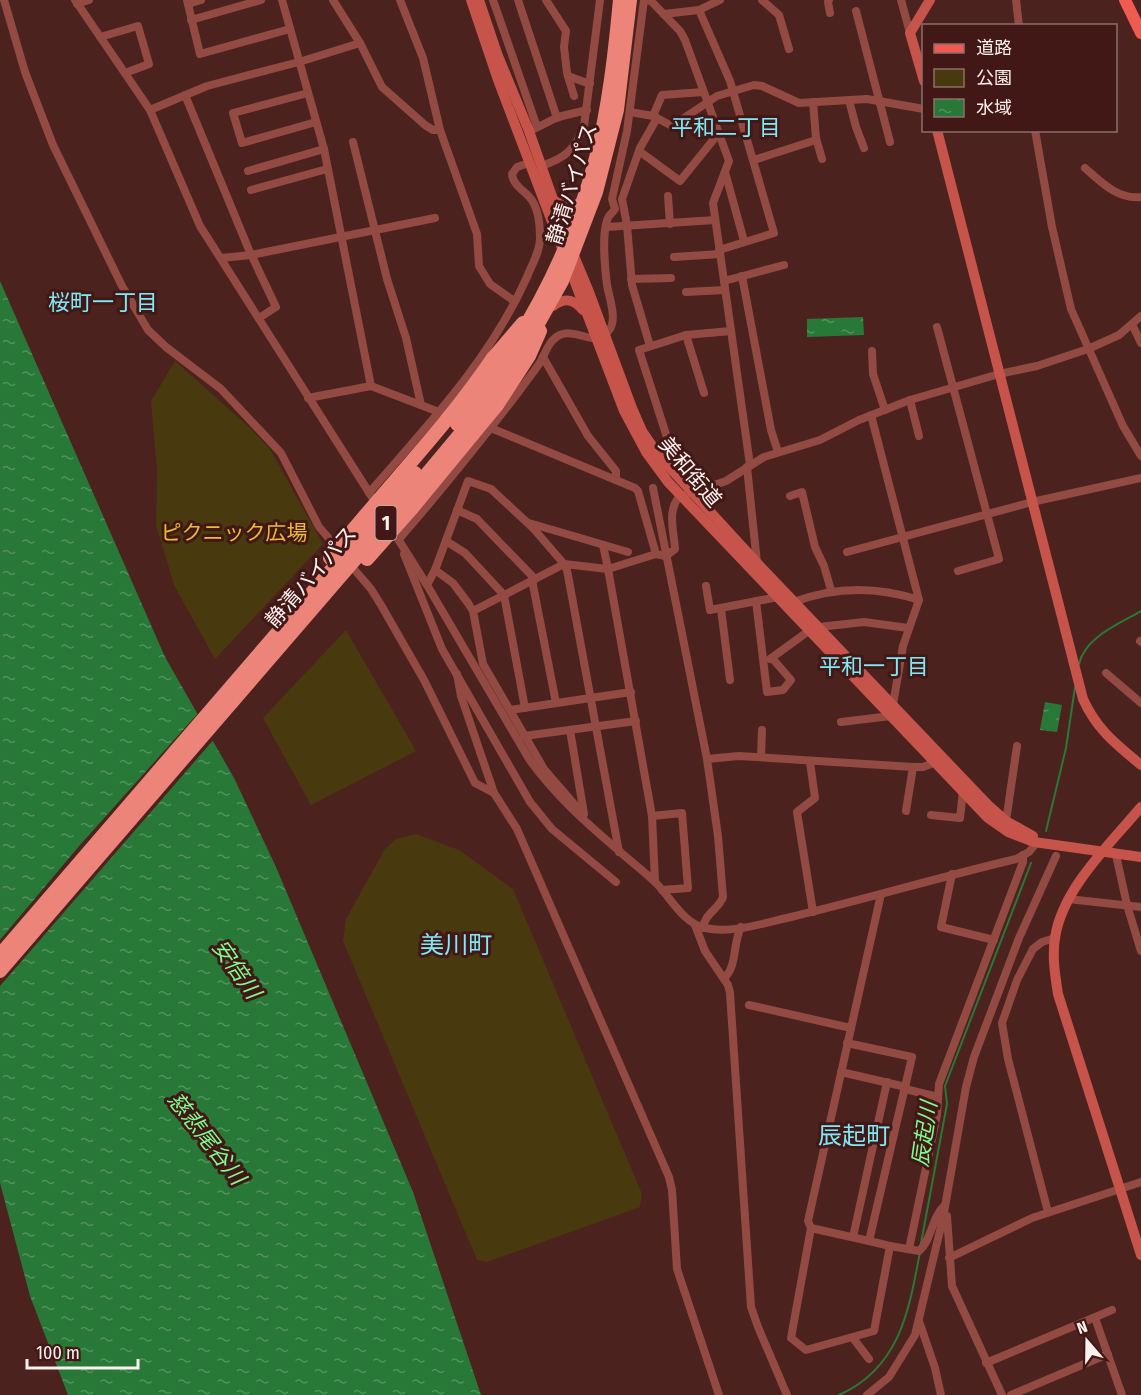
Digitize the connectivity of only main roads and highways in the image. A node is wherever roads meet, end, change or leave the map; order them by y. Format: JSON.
{"nodes":[{"id":1,"x":618,"y":0,"type":"edge"},
{"id":2,"x":630,"y":0,"type":"edge"},
{"id":3,"x":635,"y":0,"type":"edge"},
{"id":4,"x":1125,"y":0,"type":"edge"},
{"id":5,"x":1134,"y":0,"type":"edge"},
{"id":6,"x":1141,"y":15,"type":"edge"},
{"id":7,"x":1141,"y":33,"type":"edge"},
{"id":8,"x":571,"y":258,"type":"junction"},
{"id":9,"x":250,"y":665,"type":"junction"},
{"id":10,"x":245,"y":686,"type":"junction"},
{"id":11,"x":0,"y":955,"type":"edge"},
{"id":12,"x":0,"y":971,"type":"edge"}],
"edges":[{"from":1,"to":8,"type":"highway"},
{"from":1,"to":9,"type":"highway","name":"静清バイパス","number":"1","bridge":true},
{"from":2,"to":10,"type":"highway","name":"静清バイパス","number":"1","bridge":true},
{"from":3,"to":8,"type":"highway"},
{"from":4,"to":7,"type":"main road"},
{"from":5,"to":6,"type":"main road"},
{"from":8,"to":9,"type":"highway","bridge":true},
{"from":8,"to":10,"type":"highway","bridge":true},
{"from":9,"to":11,"type":"highway","name":"静清バイパス","number":"1","bridge":true},
{"from":10,"to":12,"type":"highway","name":"静清バイパス","number":"1","bridge":true}]}
